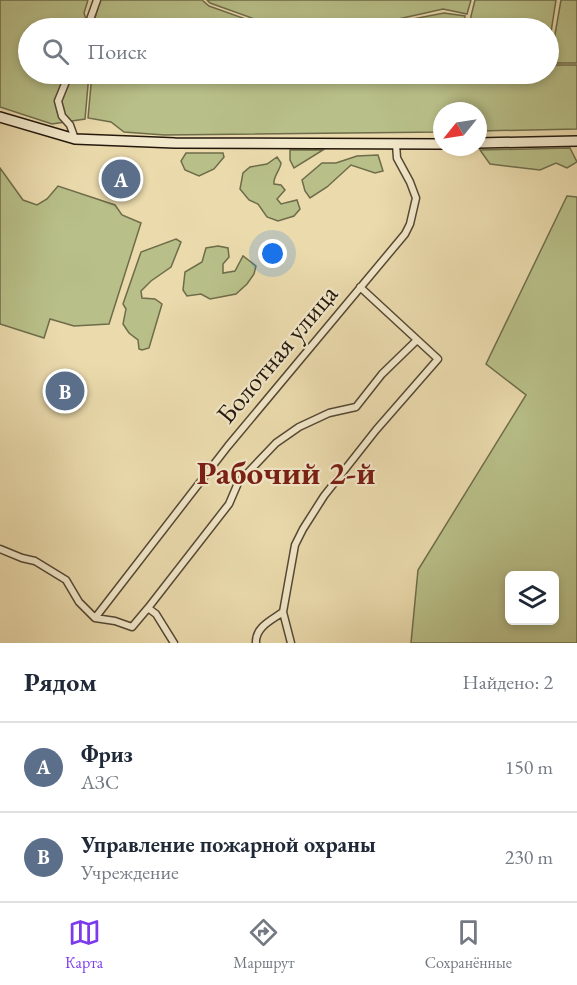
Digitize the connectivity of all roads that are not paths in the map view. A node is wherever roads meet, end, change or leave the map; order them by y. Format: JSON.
{"nodes":[{"id":1,"x":97,"y":0,"type":"edge"},
{"id":2,"x":91,"y":18,"type":"edge"},
{"id":3,"x":65,"y":84,"type":"edge"},
{"id":4,"x":0,"y":117,"type":"edge"},
{"id":5,"x":75,"y":139,"type":"junction"},
{"id":6,"x":577,"y":141,"type":"edge"},
{"id":7,"x":487,"y":143,"type":"edge"},
{"id":8,"x":396,"y":144,"type":"junction"},
{"id":9,"x":433,"y":144,"type":"edge"},
{"id":10,"x":360,"y":287,"type":"junction"},
{"id":11,"x":417,"y":340,"type":"junction"},
{"id":12,"x":0,"y":549,"type":"edge"},
{"id":13,"x":148,"y":608,"type":"junction"},
{"id":14,"x":283,"y":612,"type":"junction"},
{"id":15,"x":95,"y":618,"type":"junction"},
{"id":16,"x":174,"y":643,"type":"edge"},
{"id":17,"x":256,"y":643,"type":"edge"},
{"id":18,"x":291,"y":643,"type":"edge"}],
"edges":[{"from":1,"to":2,"type":"street"},
{"from":3,"to":5,"type":"street"},
{"from":4,"to":5,"type":"main road"},
{"from":5,"to":8,"type":"main road"},
{"from":6,"to":7,"type":"main road"},
{"from":8,"to":9,"type":"main road"},
{"from":8,"to":10,"type":"street","name":"Болотная улица"},
{"from":10,"to":11,"type":"street"},
{"from":10,"to":15,"type":"street","name":"Болотная улица"},
{"from":11,"to":13,"type":"street"},
{"from":11,"to":14,"type":"street"},
{"from":12,"to":15,"type":"street"},
{"from":13,"to":15,"type":"street"},
{"from":13,"to":16,"type":"street"},
{"from":14,"to":17,"type":"street"},
{"from":14,"to":18,"type":"street"}]}
